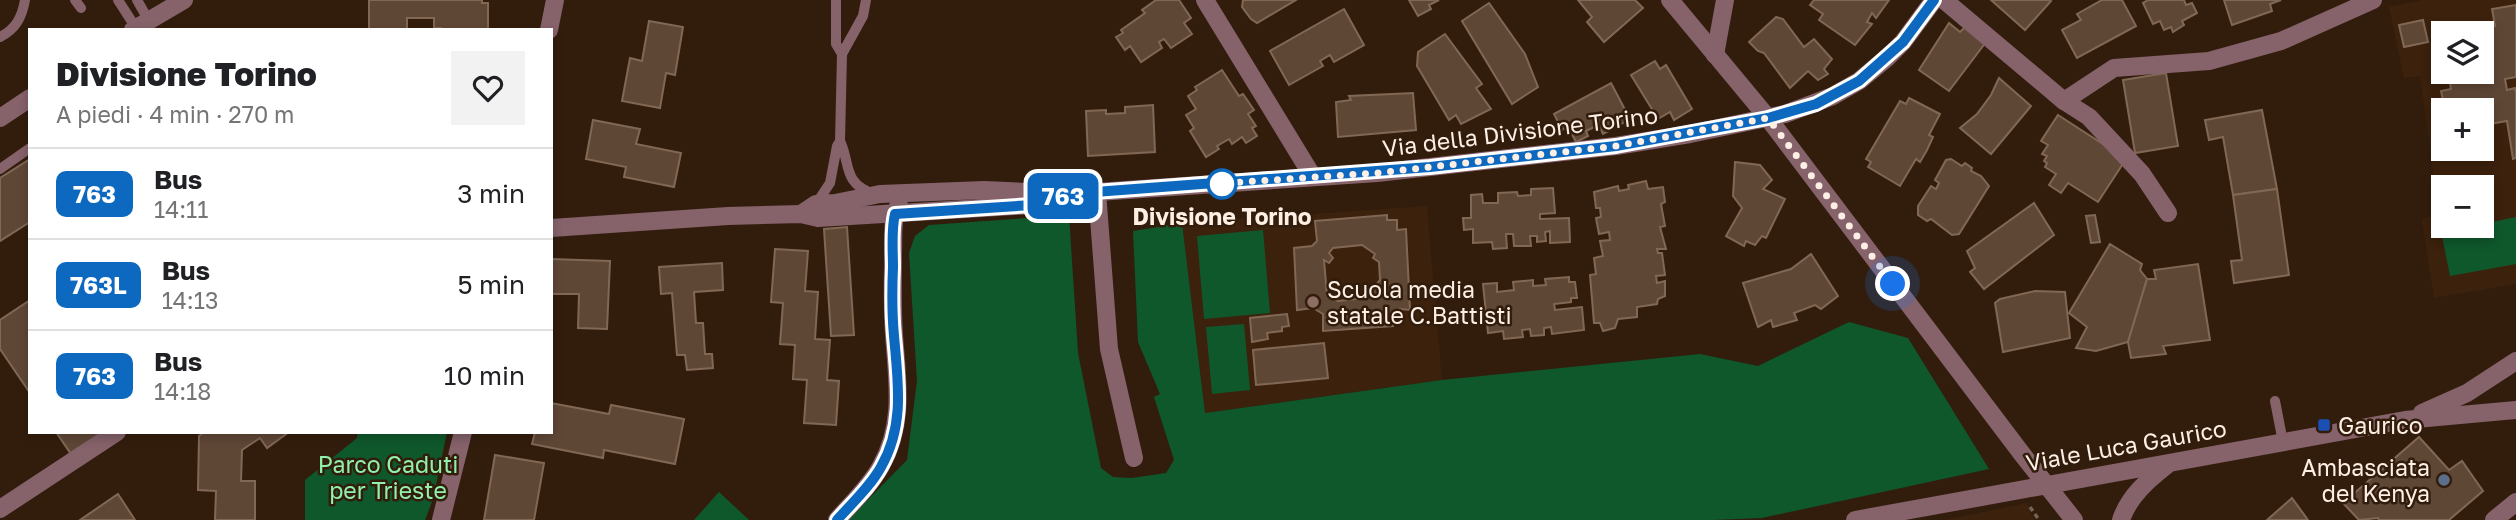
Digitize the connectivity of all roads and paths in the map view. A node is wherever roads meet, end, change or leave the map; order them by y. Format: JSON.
{"nodes":[{"id":1,"x":25,"y":0,"type":"edge"},
{"id":2,"x":118,"y":0,"type":"edge"},
{"id":3,"x":137,"y":0,"type":"edge"},
{"id":4,"x":184,"y":0,"type":"edge"},
{"id":5,"x":555,"y":0,"type":"edge"},
{"id":6,"x":836,"y":0,"type":"edge"},
{"id":7,"x":866,"y":0,"type":"edge"},
{"id":8,"x":1205,"y":0,"type":"edge"},
{"id":9,"x":1670,"y":0,"type":"edge"},
{"id":10,"x":1725,"y":0,"type":"edge"},
{"id":11,"x":1934,"y":0,"type":"edge"},
{"id":12,"x":1944,"y":0,"type":"edge"},
{"id":13,"x":2373,"y":0,"type":"edge"},
{"id":14,"x":139,"y":26,"type":"edge"},
{"id":15,"x":548,"y":28,"type":"edge"},
{"id":16,"x":0,"y":37,"type":"edge"},
{"id":17,"x":842,"y":54,"type":"junction"},
{"id":18,"x":1715,"y":55,"type":"junction"},
{"id":19,"x":28,"y":99,"type":"edge"},
{"id":20,"x":2064,"y":101,"type":"junction"},
{"id":21,"x":0,"y":118,"type":"edge"},
{"id":22,"x":1768,"y":118,"type":"junction"},
{"id":23,"x":841,"y":141,"type":"junction"},
{"id":24,"x":28,"y":149,"type":"edge"},
{"id":25,"x":0,"y":169,"type":"edge"},
{"id":26,"x":1313,"y":177,"type":"junction"},
{"id":27,"x":995,"y":190,"type":"junction"},
{"id":28,"x":1097,"y":192,"type":"junction"},
{"id":29,"x":880,"y":194,"type":"junction"},
{"id":30,"x":1068,"y":194,"type":"junction"},
{"id":31,"x":808,"y":209,"type":"junction"},
{"id":32,"x":2168,"y":213,"type":"dead end"},
{"id":33,"x":895,"y":214,"type":"junction"},
{"id":34,"x":553,"y":228,"type":"edge"},
{"id":35,"x":2516,"y":361,"type":"edge"},
{"id":36,"x":2274,"y":401,"type":"dead end"},
{"id":37,"x":2516,"y":410,"type":"edge"},
{"id":38,"x":2405,"y":420,"type":"junction"},
{"id":39,"x":114,"y":434,"type":"edge"},
{"id":40,"x":462,"y":434,"type":"edge"},
{"id":41,"x":2283,"y":442,"type":"junction"},
{"id":42,"x":1134,"y":458,"type":"dead end"},
{"id":43,"x":2171,"y":462,"type":"junction"},
{"id":44,"x":2045,"y":485,"type":"junction"},
{"id":45,"x":2516,"y":502,"type":"edge"},
{"id":46,"x":0,"y":509,"type":"edge"},
{"id":47,"x":441,"y":520,"type":"edge"},
{"id":48,"x":836,"y":520,"type":"edge"},
{"id":49,"x":1855,"y":520,"type":"edge"},
{"id":50,"x":2074,"y":520,"type":"edge"},
{"id":51,"x":2121,"y":520,"type":"edge"},
{"id":52,"x":2494,"y":520,"type":"edge"}],
"edges":[{"from":1,"to":16,"type":"lane"},
{"from":2,"to":14,"type":"lane"},
{"from":3,"to":14,"type":"lane"},
{"from":4,"to":14,"type":"street"},
{"from":5,"to":15,"type":"street"},
{"from":6,"to":17,"type":"lane"},
{"from":7,"to":17,"type":"lane"},
{"from":8,"to":26,"type":"street"},
{"from":9,"to":18,"type":"street"},
{"from":10,"to":18,"type":"street"},
{"from":11,"to":22,"type":"street","name":"Via della Divisione Torino"},
{"from":12,"to":20,"type":"street"},
{"from":13,"to":20,"type":"street"},
{"from":17,"to":23,"type":"lane"},
{"from":18,"to":22,"type":"street"},
{"from":19,"to":21,"type":"street"},
{"from":20,"to":32,"type":"street"},
{"from":22,"to":26,"type":"street","name":"Via della Divisione Torino"},
{"from":22,"to":44,"type":"street"},
{"from":23,"to":29,"type":"lane"},
{"from":23,"to":31,"type":"lane"},
{"from":24,"to":25,"type":"lane"},
{"from":26,"to":28,"type":"street","name":"Via della Divisione Torino"},
{"from":27,"to":29,"type":"street","name":"Via della Divisione Torino"},
{"from":27,"to":30,"type":"street","name":"Via della Divisione Torino"},
{"from":27,"to":33,"type":"street"},
{"from":28,"to":30,"type":"street","name":"Via della Divisione Torino"},
{"from":28,"to":42,"type":"street"},
{"from":29,"to":31,"type":"street","name":"Via della Divisione Torino"},
{"from":30,"to":33,"type":"street","name":"Via della Divisione Torino"},
{"from":31,"to":33,"type":"street","name":"Via della Divisione Torino"},
{"from":31,"to":34,"type":"street","name":"Via della Divisione Torino"},
{"from":33,"to":48,"type":"street"},
{"from":35,"to":38,"type":"street","name":"Viale Luca Gaurico"},
{"from":36,"to":41,"type":"lane"},
{"from":37,"to":38,"type":"street","name":"Viale Luca Gaurico"},
{"from":38,"to":41,"type":"street","name":"Viale Luca Gaurico"},
{"from":39,"to":46,"type":"street"},
{"from":40,"to":47,"type":"street"},
{"from":41,"to":43,"type":"street","name":"Viale Luca Gaurico"},
{"from":43,"to":44,"type":"street","name":"Viale Luca Gaurico"},
{"from":43,"to":51,"type":"street"},
{"from":44,"to":49,"type":"street","name":"Viale Luca Gaurico"},
{"from":44,"to":50,"type":"street"},
{"from":45,"to":52,"type":"street"}]}
